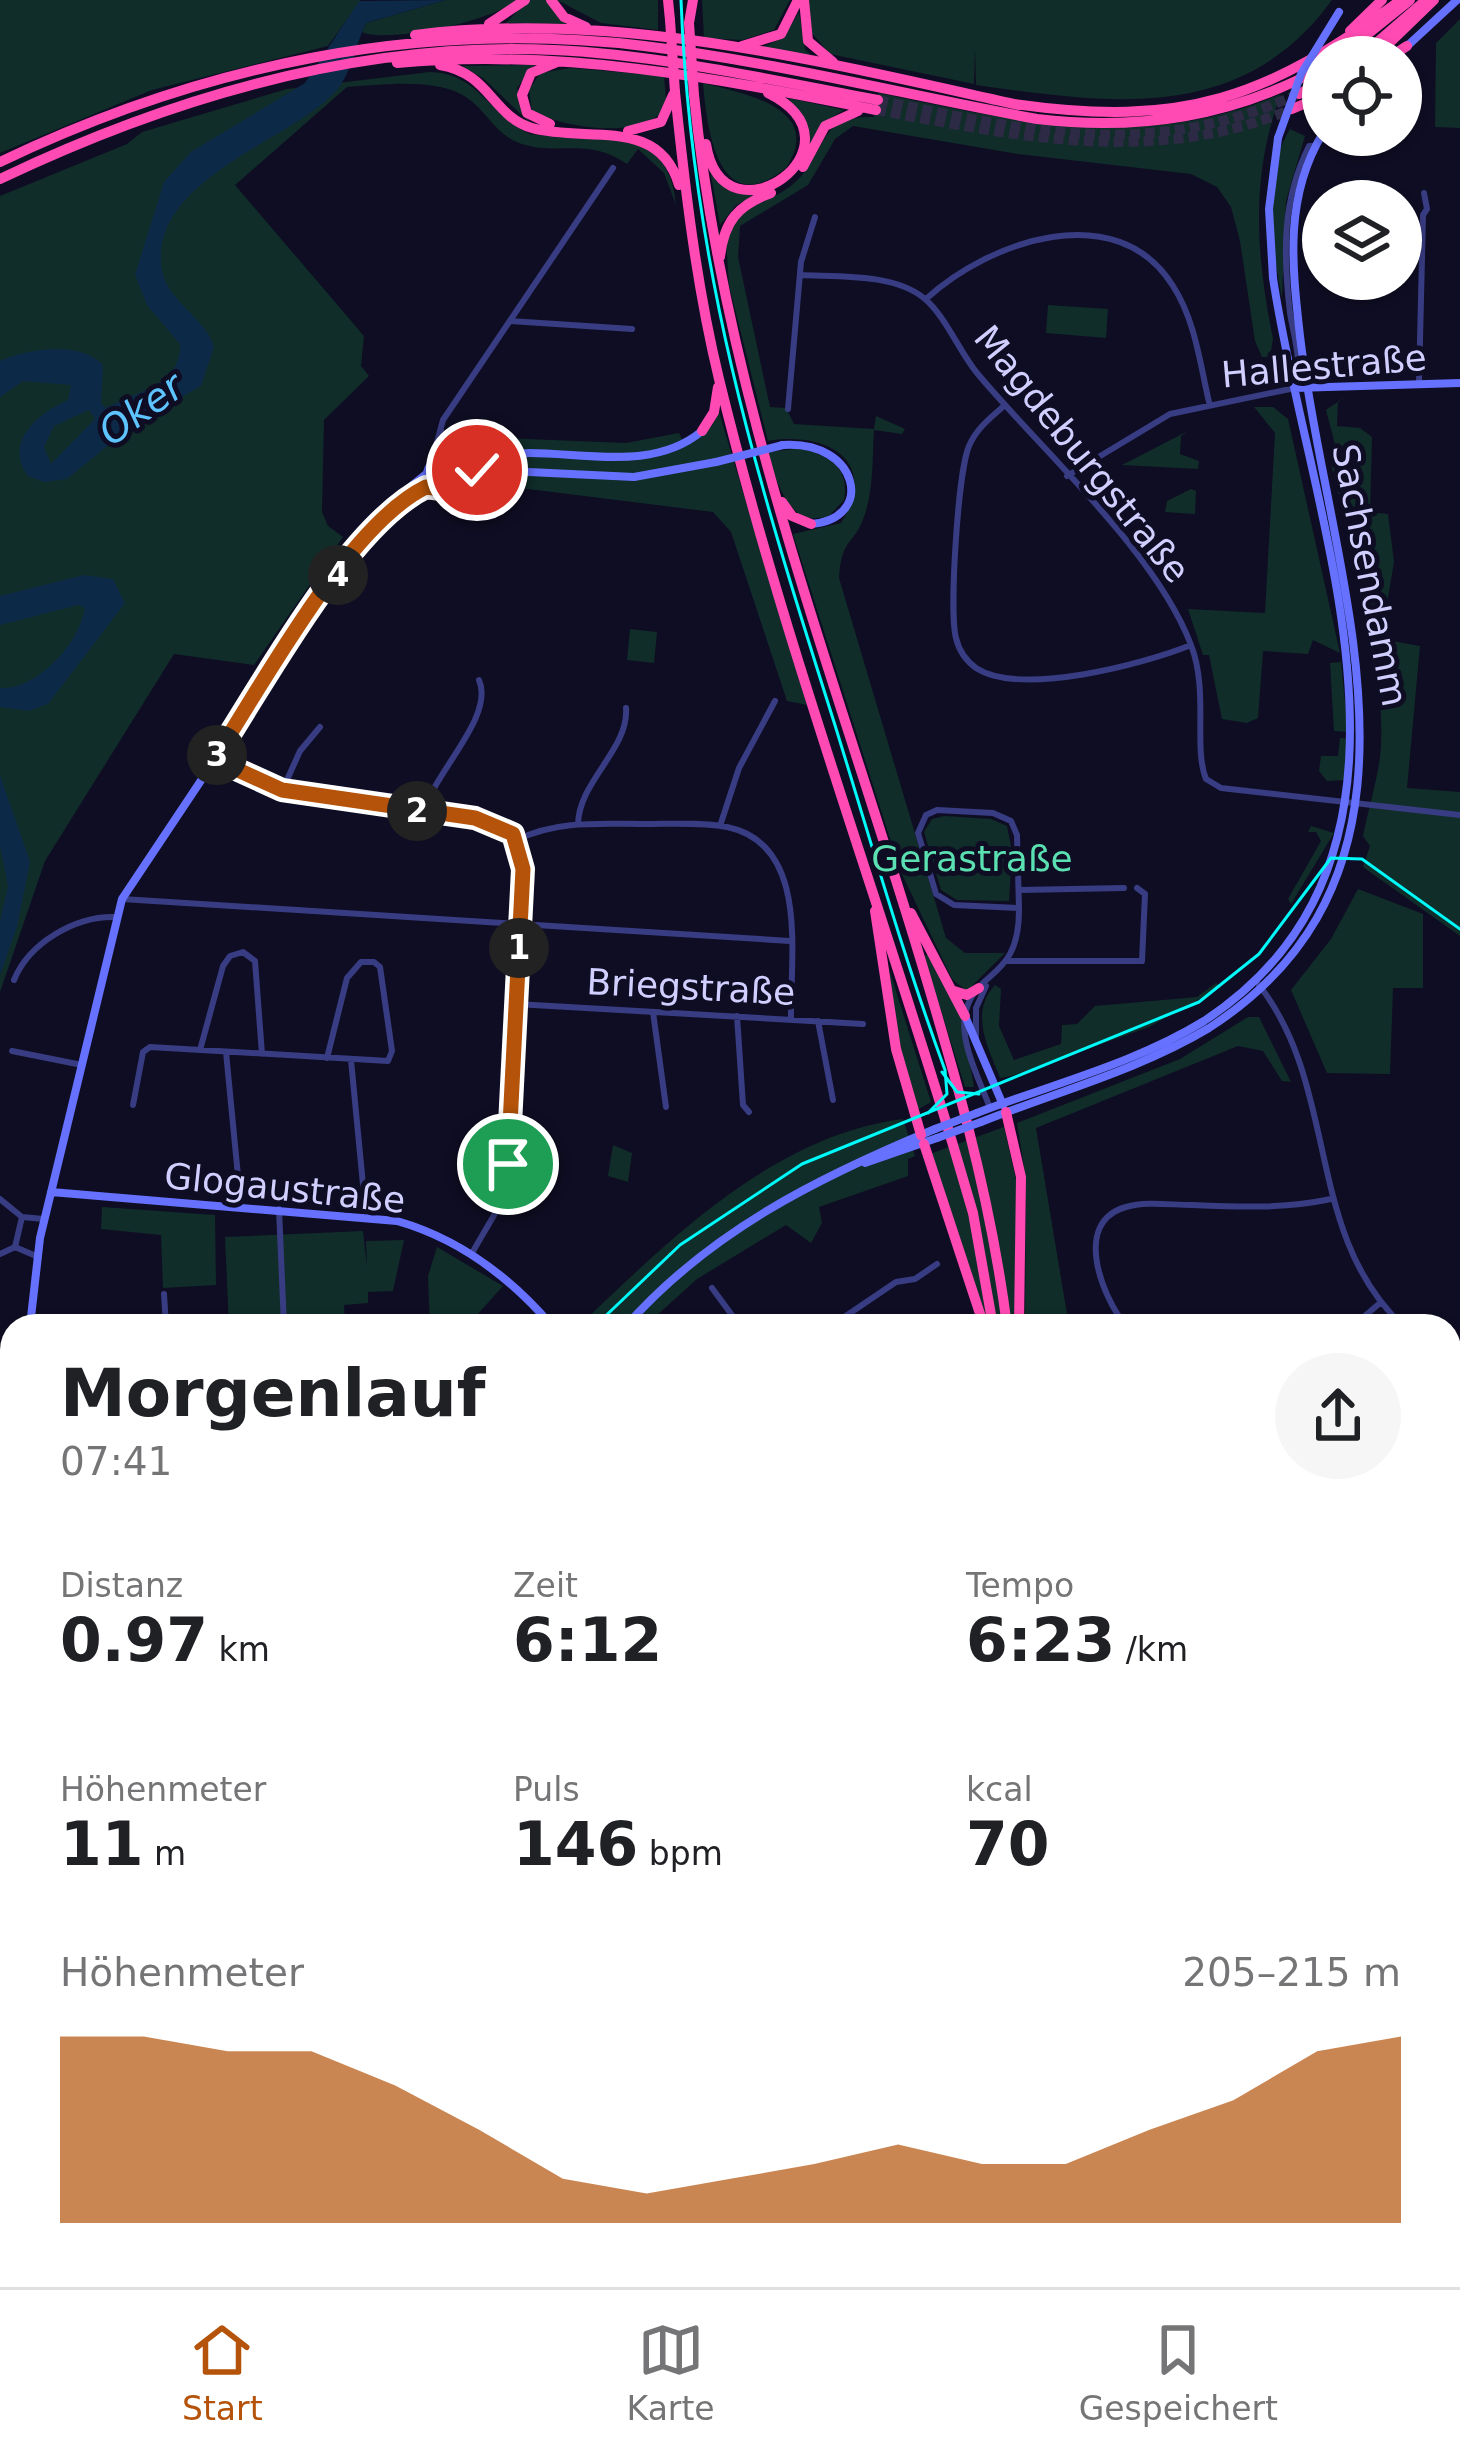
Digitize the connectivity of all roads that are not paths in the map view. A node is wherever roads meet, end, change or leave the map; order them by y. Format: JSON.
{"nodes":[{"id":1,"x":525,"y":0,"type":"edge"},
{"id":2,"x":551,"y":0,"type":"edge"},
{"id":3,"x":668,"y":0,"type":"edge"},
{"id":4,"x":691,"y":0,"type":"edge"},
{"id":5,"x":801,"y":0,"type":"edge"},
{"id":6,"x":1348,"y":0,"type":"edge"},
{"id":7,"x":1382,"y":0,"type":"edge"},
{"id":8,"x":1406,"y":0,"type":"edge"},
{"id":9,"x":1430,"y":0,"type":"edge"},
{"id":10,"x":1456,"y":0,"type":"edge"},
{"id":11,"x":462,"y":30,"type":"junction"},
{"id":12,"x":613,"y":33,"type":"junction"},
{"id":13,"x":1364,"y":36,"type":"edge"},
{"id":14,"x":1386,"y":36,"type":"edge"},
{"id":15,"x":1395,"y":36,"type":"edge"},
{"id":16,"x":1417,"y":36,"type":"edge"},
{"id":17,"x":393,"y":41,"type":"junction"},
{"id":18,"x":709,"y":45,"type":"junction"},
{"id":19,"x":570,"y":60,"type":"junction"},
{"id":20,"x":385,"y":61,"type":"junction"},
{"id":21,"x":841,"y":68,"type":"junction"},
{"id":22,"x":1282,"y":76,"type":"junction"},
{"id":23,"x":1302,"y":76,"type":"edge"},
{"id":24,"x":732,"y":81,"type":"junction"},
{"id":25,"x":675,"y":92,"type":"junction"},
{"id":26,"x":904,"y":93,"type":"junction"},
{"id":27,"x":877,"y":105,"type":"junction"},
{"id":28,"x":1019,"y":105,"type":"junction"},
{"id":29,"x":697,"y":118,"type":"junction"},
{"id":30,"x":1304,"y":156,"type":"edge"},
{"id":31,"x":1311,"y":156,"type":"edge"},
{"id":32,"x":0,"y":162,"type":"edge"},
{"id":33,"x":613,"y":167,"type":"dead end"},
{"id":34,"x":0,"y":179,"type":"edge"},
{"id":35,"x":1424,"y":193,"type":"dead end"},
{"id":36,"x":688,"y":211,"type":"junction"},
{"id":37,"x":815,"y":217,"type":"dead end"},
{"id":38,"x":801,"y":275,"type":"junction"},
{"id":39,"x":720,"y":278,"type":"junction"},
{"id":40,"x":926,"y":299,"type":"junction"},
{"id":41,"x":510,"y":321,"type":"junction"},
{"id":42,"x":632,"y":329,"type":"dead end"},
{"id":43,"x":718,"y":378,"type":"junction"},
{"id":44,"x":1419,"y":382,"type":"junction"},
{"id":45,"x":1460,"y":383,"type":"edge"},
{"id":46,"x":1307,"y":387,"type":"junction"},
{"id":47,"x":1295,"y":388,"type":"junction"},
{"id":48,"x":1210,"y":402,"type":"junction"},
{"id":49,"x":1005,"y":404,"type":"junction"},
{"id":50,"x":788,"y":409,"type":"dead end"},
{"id":51,"x":443,"y":420,"type":"junction"},
{"id":52,"x":702,"y":431,"type":"joint"},
{"id":53,"x":454,"y":464,"type":"junction"},
{"id":54,"x":429,"y":469,"type":"junction"},
{"id":55,"x":1066,"y":476,"type":"junction"},
{"id":56,"x":459,"y":477,"type":"junction"},
{"id":57,"x":772,"y":483,"type":"junction"},
{"id":58,"x":431,"y":487,"type":"junction"},
{"id":59,"x":389,"y":509,"type":"junction"},
{"id":60,"x":811,"y":524,"type":"joint"},
{"id":61,"x":1191,"y":645,"type":"junction"},
{"id":62,"x":478,"y":680,"type":"dead end"},
{"id":63,"x":775,"y":700,"type":"dead end"},
{"id":64,"x":626,"y":708,"type":"dead end"},
{"id":65,"x":320,"y":727,"type":"dead end"},
{"id":66,"x":1372,"y":734,"type":"dead end"},
{"id":67,"x":214,"y":759,"type":"junction"},
{"id":68,"x":1370,"y":770,"type":"dead end"},
{"id":69,"x":282,"y":790,"type":"junction"},
{"id":70,"x":1360,"y":802,"type":"junction"},
{"id":71,"x":424,"y":812,"type":"junction"},
{"id":72,"x":1460,"y":815,"type":"edge"},
{"id":73,"x":578,"y":824,"type":"junction"},
{"id":74,"x":720,"y":826,"type":"junction"},
{"id":75,"x":517,"y":840,"type":"junction"},
{"id":76,"x":892,"y":866,"type":"junction"},
{"id":77,"x":1124,"y":888,"type":"dead end"},
{"id":78,"x":1136,"y":888,"type":"dead end"},
{"id":79,"x":873,"y":890,"type":"junction"},
{"id":80,"x":1019,"y":890,"type":"junction"},
{"id":81,"x":122,"y":899,"type":"junction"},
{"id":82,"x":1019,"y":908,"type":"junction"},
{"id":83,"x":116,"y":917,"type":"junction"},
{"id":84,"x":520,"y":925,"type":"junction"},
{"id":85,"x":790,"y":941,"type":"junction"},
{"id":86,"x":1008,"y":961,"type":"junction"},
{"id":87,"x":14,"y":980,"type":"dead end"},
{"id":88,"x":984,"y":984,"type":"junction"},
{"id":89,"x":1260,"y":986,"type":"junction"},
{"id":90,"x":954,"y":991,"type":"junction"},
{"id":91,"x":516,"y":1004,"type":"junction"},
{"id":92,"x":653,"y":1012,"type":"junction"},
{"id":93,"x":737,"y":1016,"type":"junction"},
{"id":94,"x":965,"y":1016,"type":"junction"},
{"id":95,"x":791,"y":1018,"type":"junction"},
{"id":96,"x":818,"y":1021,"type":"junction"},
{"id":97,"x":863,"y":1024,"type":"dead end"},
{"id":98,"x":976,"y":1040,"type":"junction"},
{"id":99,"x":200,"y":1050,"type":"junction"},
{"id":100,"x":11,"y":1051,"type":"dead end"},
{"id":101,"x":226,"y":1052,"type":"junction"},
{"id":102,"x":262,"y":1054,"type":"junction"},
{"id":103,"x":327,"y":1058,"type":"junction"},
{"id":104,"x":351,"y":1060,"type":"junction"},
{"id":105,"x":82,"y":1065,"type":"junction"},
{"id":106,"x":833,"y":1100,"type":"dead end"},
{"id":107,"x":133,"y":1105,"type":"dead end"},
{"id":108,"x":666,"y":1107,"type":"dead end"},
{"id":109,"x":998,"y":1110,"type":"junction"},
{"id":110,"x":749,"y":1112,"type":"dead end"},
{"id":111,"x":922,"y":1139,"type":"junction"},
{"id":112,"x":51,"y":1192,"type":"junction"},
{"id":113,"x":1331,"y":1198,"type":"junction"},
{"id":114,"x":0,"y":1199,"type":"edge"},
{"id":115,"x":241,"y":1207,"type":"junction"},
{"id":116,"x":279,"y":1209,"type":"junction"},
{"id":117,"x":366,"y":1216,"type":"junction"},
{"id":118,"x":22,"y":1217,"type":"junction"},
{"id":119,"x":44,"y":1220,"type":"junction"},
{"id":120,"x":15,"y":1247,"type":"junction"},
{"id":121,"x":472,"y":1253,"type":"junction"},
{"id":122,"x":0,"y":1254,"type":"edge"},
{"id":123,"x":36,"y":1256,"type":"junction"},
{"id":124,"x":937,"y":1264,"type":"dead end"},
{"id":125,"x":712,"y":1288,"type":"dead end"},
{"id":126,"x":164,"y":1294,"type":"dead end"},
{"id":127,"x":1380,"y":1303,"type":"junction"},
{"id":128,"x":31,"y":1314,"type":"edge"},
{"id":129,"x":165,"y":1314,"type":"edge"},
{"id":130,"x":283,"y":1314,"type":"edge"},
{"id":131,"x":539,"y":1314,"type":"edge"},
{"id":132,"x":639,"y":1314,"type":"edge"},
{"id":133,"x":731,"y":1314,"type":"edge"},
{"id":134,"x":849,"y":1314,"type":"edge"},
{"id":135,"x":980,"y":1314,"type":"edge"},
{"id":136,"x":992,"y":1314,"type":"edge"},
{"id":137,"x":1005,"y":1314,"type":"edge"},
{"id":138,"x":1019,"y":1314,"type":"edge"},
{"id":139,"x":1120,"y":1314,"type":"edge"},
{"id":140,"x":1367,"y":1314,"type":"edge"},
{"id":141,"x":1391,"y":1314,"type":"edge"}],
"edges":[{"from":1,"to":11,"type":"highway"},
{"from":2,"to":12,"type":"highway"},
{"from":3,"to":25,"type":"highway","bridge":true},
{"from":4,"to":29,"type":"highway","bridge":true},
{"from":5,"to":18,"type":"highway"},
{"from":5,"to":21,"type":"highway"},
{"from":6,"to":47,"type":"street","name":"Sachsendamm","bridge":true},
{"from":7,"to":22,"type":"highway"},
{"from":8,"to":13,"type":"highway"},
{"from":8,"to":22,"type":"highway"},
{"from":9,"to":14,"type":"highway"},
{"from":9,"to":15,"type":"highway"},
{"from":10,"to":16,"type":"street"},
{"from":11,"to":12,"type":"highway"},
{"from":11,"to":17,"type":"highway"},
{"from":12,"to":18,"type":"highway"},
{"from":17,"to":26,"type":"highway"},
{"from":17,"to":32,"type":"highway"},
{"from":18,"to":21,"type":"highway"},
{"from":19,"to":20,"type":"highway"},
{"from":19,"to":24,"type":"highway"},
{"from":19,"to":25,"type":"highway"},
{"from":20,"to":27,"type":"highway"},
{"from":20,"to":34,"type":"highway"},
{"from":20,"to":36,"type":"highway"},
{"from":21,"to":28,"type":"highway"},
{"from":22,"to":28,"type":"highway"},
{"from":23,"to":26,"type":"highway"},
{"from":24,"to":27,"type":"highway"},
{"from":24,"to":29,"type":"highway"},
{"from":25,"to":36,"type":"highway"},
{"from":26,"to":28,"type":"highway"},
{"from":27,"to":39,"type":"highway"},
{"from":29,"to":39,"type":"highway"},
{"from":30,"to":47,"type":"street","name":"Sachsendamm"},
{"from":31,"to":46,"type":"street","name":"Sachsendamm"},
{"from":33,"to":41,"type":"street"},
{"from":35,"to":44,"type":"street"},
{"from":36,"to":43,"type":"highway"},
{"from":37,"to":38,"type":"street"},
{"from":38,"to":40,"type":"street"},
{"from":38,"to":50,"type":"street"},
{"from":39,"to":57,"type":"highway"},
{"from":40,"to":48,"type":"street"},
{"from":40,"to":49,"type":"street","name":"Magdeburgstraße"},
{"from":41,"to":42,"type":"street"},
{"from":41,"to":51,"type":"street"},
{"from":43,"to":52,"type":"highway"},
{"from":43,"to":79,"type":"highway"},
{"from":44,"to":45,"type":"street","name":"Hallestraße"},
{"from":44,"to":46,"type":"street","name":"Hallestraße"},
{"from":46,"to":47,"type":"street","name":"Hallestraße"},
{"from":46,"to":66,"type":"street","name":"Sachsendamm"},
{"from":47,"to":48,"type":"street","name":"Hallestraße"},
{"from":47,"to":70,"type":"street","name":"Sachsendamm"},
{"from":48,"to":55,"type":"street","name":"Hallestraße"},
{"from":49,"to":55,"type":"street","name":"Magdeburgstraße"},
{"from":49,"to":61,"type":"street"},
{"from":51,"to":53,"type":"street"},
{"from":51,"to":54,"type":"street"},
{"from":52,"to":53,"type":"street"},
{"from":53,"to":54,"type":"street"},
{"from":53,"to":56,"type":"street"},
{"from":54,"to":58,"type":"street"},
{"from":54,"to":59,"type":"street"},
{"from":55,"to":61,"type":"street","name":"Magdeburgstraße"},
{"from":56,"to":58,"type":"street"},
{"from":56,"to":60,"type":"street","bridge":true},
{"from":57,"to":60,"type":"highway"},
{"from":57,"to":76,"type":"highway"},
{"from":58,"to":59,"type":"street"},
{"from":59,"to":67,"type":"street"},
{"from":61,"to":70,"type":"street","name":"Magdeburgstraße"},
{"from":62,"to":71,"type":"street"},
{"from":63,"to":74,"type":"street"},
{"from":64,"to":73,"type":"street"},
{"from":65,"to":69,"type":"street"},
{"from":67,"to":69,"type":"street"},
{"from":67,"to":81,"type":"street"},
{"from":68,"to":70,"type":"street","name":"Sachsendamm"},
{"from":69,"to":71,"type":"street"},
{"from":70,"to":72,"type":"street"},
{"from":70,"to":89,"type":"street","name":"Sachsendamm"},
{"from":71,"to":75,"type":"street"},
{"from":73,"to":74,"type":"street"},
{"from":73,"to":75,"type":"street"},
{"from":74,"to":85,"type":"street"},
{"from":75,"to":84,"type":"street"},
{"from":76,"to":90,"type":"highway"},
{"from":76,"to":137,"type":"highway"},
{"from":77,"to":80,"type":"street"},
{"from":78,"to":86,"type":"street"},
{"from":79,"to":111,"type":"highway"},
{"from":79,"to":136,"type":"highway"},
{"from":80,"to":82,"type":"street"},
{"from":80,"to":82,"type":"street"},
{"from":81,"to":83,"type":"street"},
{"from":81,"to":84,"type":"street"},
{"from":82,"to":86,"type":"street"},
{"from":83,"to":87,"type":"street"},
{"from":83,"to":105,"type":"street"},
{"from":84,"to":85,"type":"street"},
{"from":84,"to":91,"type":"street"},
{"from":85,"to":95,"type":"street"},
{"from":86,"to":88,"type":"street"},
{"from":88,"to":90,"type":"highway"},
{"from":88,"to":94,"type":"street"},
{"from":88,"to":98,"type":"street"},
{"from":89,"to":109,"type":"street","name":"Sachsendamm"},
{"from":89,"to":113,"type":"street"},
{"from":90,"to":94,"type":"highway"},
{"from":91,"to":92,"type":"street","name":"Briegstraße"},
{"from":91,"to":121,"type":"street"},
{"from":92,"to":93,"type":"street","name":"Briegstraße"},
{"from":92,"to":108,"type":"street"},
{"from":93,"to":95,"type":"street","name":"Briegstraße"},
{"from":93,"to":110,"type":"street"},
{"from":94,"to":98,"type":"street"},
{"from":94,"to":109,"type":"street"},
{"from":95,"to":96,"type":"street","name":"Briegstraße"},
{"from":96,"to":97,"type":"street","name":"Briegstraße"},
{"from":96,"to":106,"type":"street"},
{"from":98,"to":109,"type":"street"},
{"from":99,"to":101,"type":"street"},
{"from":99,"to":102,"type":"street"},
{"from":99,"to":107,"type":"street"},
{"from":100,"to":105,"type":"street"},
{"from":101,"to":102,"type":"street"},
{"from":101,"to":115,"type":"street"},
{"from":102,"to":103,"type":"street"},
{"from":103,"to":104,"type":"street"},
{"from":103,"to":104,"type":"street"},
{"from":104,"to":117,"type":"street"},
{"from":105,"to":112,"type":"street"},
{"from":109,"to":111,"type":"street","name":"Sachsendamm","bridge":true},
{"from":109,"to":138,"type":"highway"},
{"from":111,"to":132,"type":"street","name":"Sachsendamm"},
{"from":111,"to":135,"type":"highway"},
{"from":112,"to":115,"type":"street","name":"Glogaustraße"},
{"from":112,"to":119,"type":"street"},
{"from":113,"to":127,"type":"street"},
{"from":113,"to":139,"type":"street"},
{"from":114,"to":118,"type":"street"},
{"from":115,"to":116,"type":"street","name":"Glogaustraße"},
{"from":116,"to":117,"type":"street","name":"Glogaustraße"},
{"from":116,"to":130,"type":"street"},
{"from":117,"to":121,"type":"street","name":"Glogaustraße"},
{"from":118,"to":119,"type":"street"},
{"from":118,"to":120,"type":"street"},
{"from":119,"to":123,"type":"street"},
{"from":120,"to":122,"type":"street"},
{"from":120,"to":123,"type":"street"},
{"from":121,"to":131,"type":"street","name":"Glogaustraße"},
{"from":123,"to":128,"type":"street"},
{"from":124,"to":134,"type":"street"},
{"from":125,"to":133,"type":"street"},
{"from":126,"to":129,"type":"street"},
{"from":127,"to":140,"type":"street"},
{"from":127,"to":141,"type":"street"}]}
